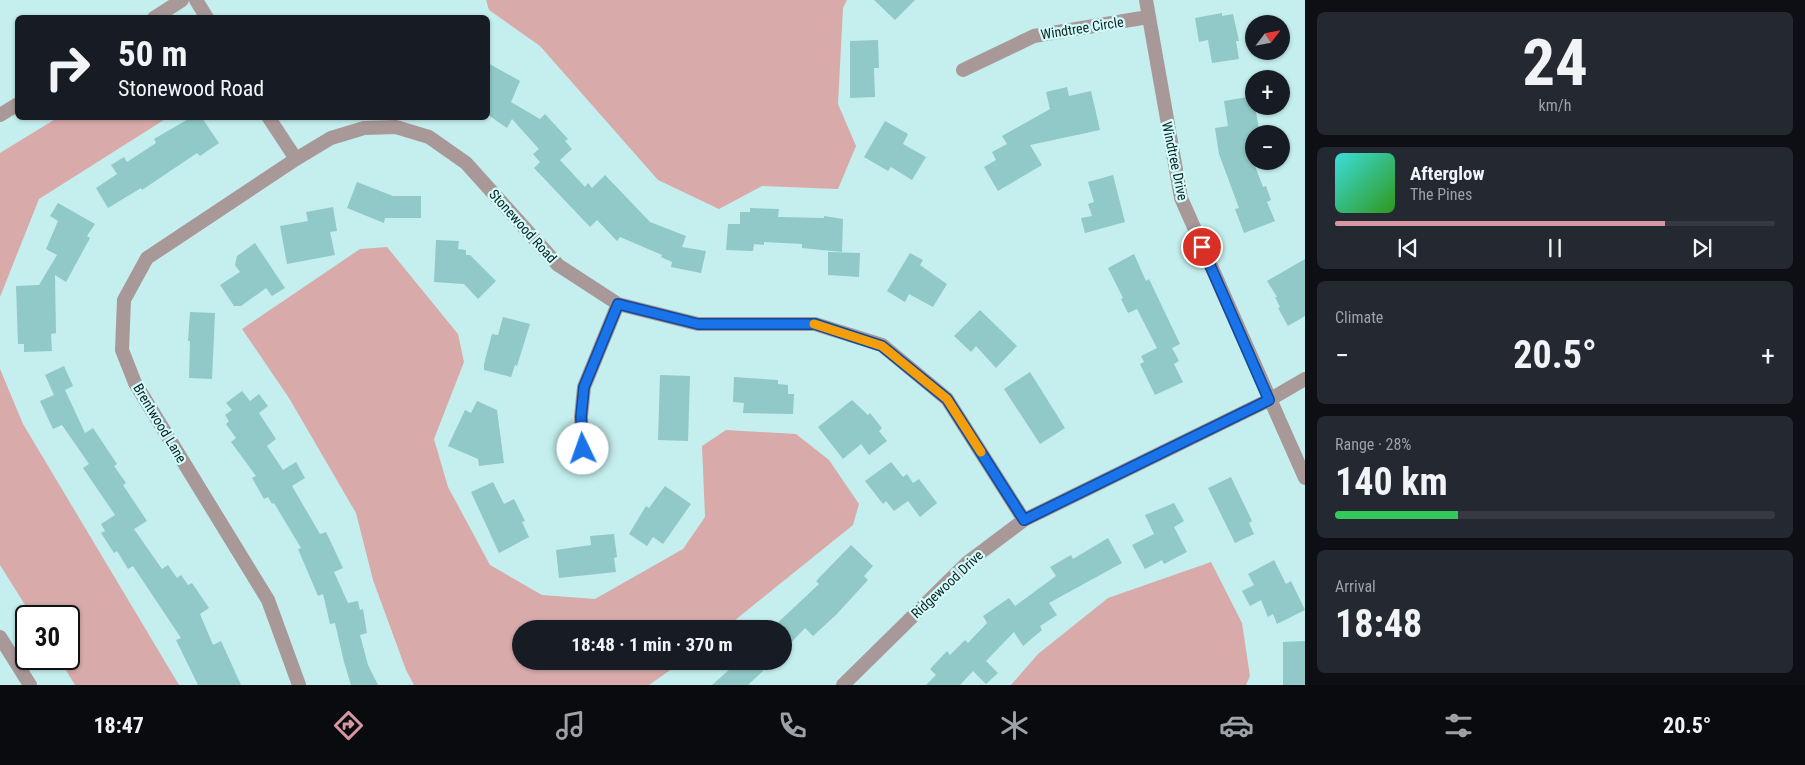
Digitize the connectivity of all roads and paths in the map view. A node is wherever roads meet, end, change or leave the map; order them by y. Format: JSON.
{"nodes":[{"id":1,"x":182,"y":0,"type":"edge"},
{"id":2,"x":196,"y":0,"type":"edge"},
{"id":3,"x":1146,"y":0,"type":"edge"},
{"id":4,"x":159,"y":15,"type":"edge"},
{"id":5,"x":205,"y":15,"type":"edge"},
{"id":6,"x":1148,"y":17,"type":"junction"},
{"id":7,"x":962,"y":70,"type":"dead end"},
{"id":8,"x":15,"y":106,"type":"edge"},
{"id":9,"x":0,"y":115,"type":"edge"},
{"id":10,"x":270,"y":120,"type":"edge"},
{"id":11,"x":296,"y":159,"type":"junction"},
{"id":12,"x":618,"y":304,"type":"junction"},
{"id":13,"x":1305,"y":380,"type":"edge"},
{"id":14,"x":1269,"y":400,"type":"junction"},
{"id":15,"x":583,"y":449,"type":"dead end"},
{"id":16,"x":1305,"y":478,"type":"edge"},
{"id":17,"x":1024,"y":520,"type":"junction"},
{"id":18,"x":0,"y":637,"type":"edge"},
{"id":19,"x":30,"y":685,"type":"edge"},
{"id":20,"x":299,"y":685,"type":"edge"},
{"id":21,"x":843,"y":685,"type":"edge"}],
"edges":[{"from":1,"to":4,"type":"street"},
{"from":2,"to":5,"type":"street"},
{"from":3,"to":6,"type":"street","name":"Windtree Drive"},
{"from":6,"to":7,"type":"street","name":"Windtree Circle"},
{"from":6,"to":14,"type":"street","name":"Windtree Drive"},
{"from":8,"to":9,"type":"street"},
{"from":10,"to":11,"type":"street"},
{"from":11,"to":12,"type":"street","name":"Stonewood Road"},
{"from":11,"to":20,"type":"street","name":"Brentwood Lane"},
{"from":12,"to":15,"type":"street"},
{"from":12,"to":17,"type":"street","name":"Stonewood Road"},
{"from":13,"to":14,"type":"street","name":"Ridgewood Drive"},
{"from":14,"to":16,"type":"street","name":"Windtree Drive"},
{"from":14,"to":17,"type":"street","name":"Ridgewood Drive"},
{"from":17,"to":21,"type":"street","name":"Ridgewood Drive"},
{"from":18,"to":19,"type":"street"}]}
